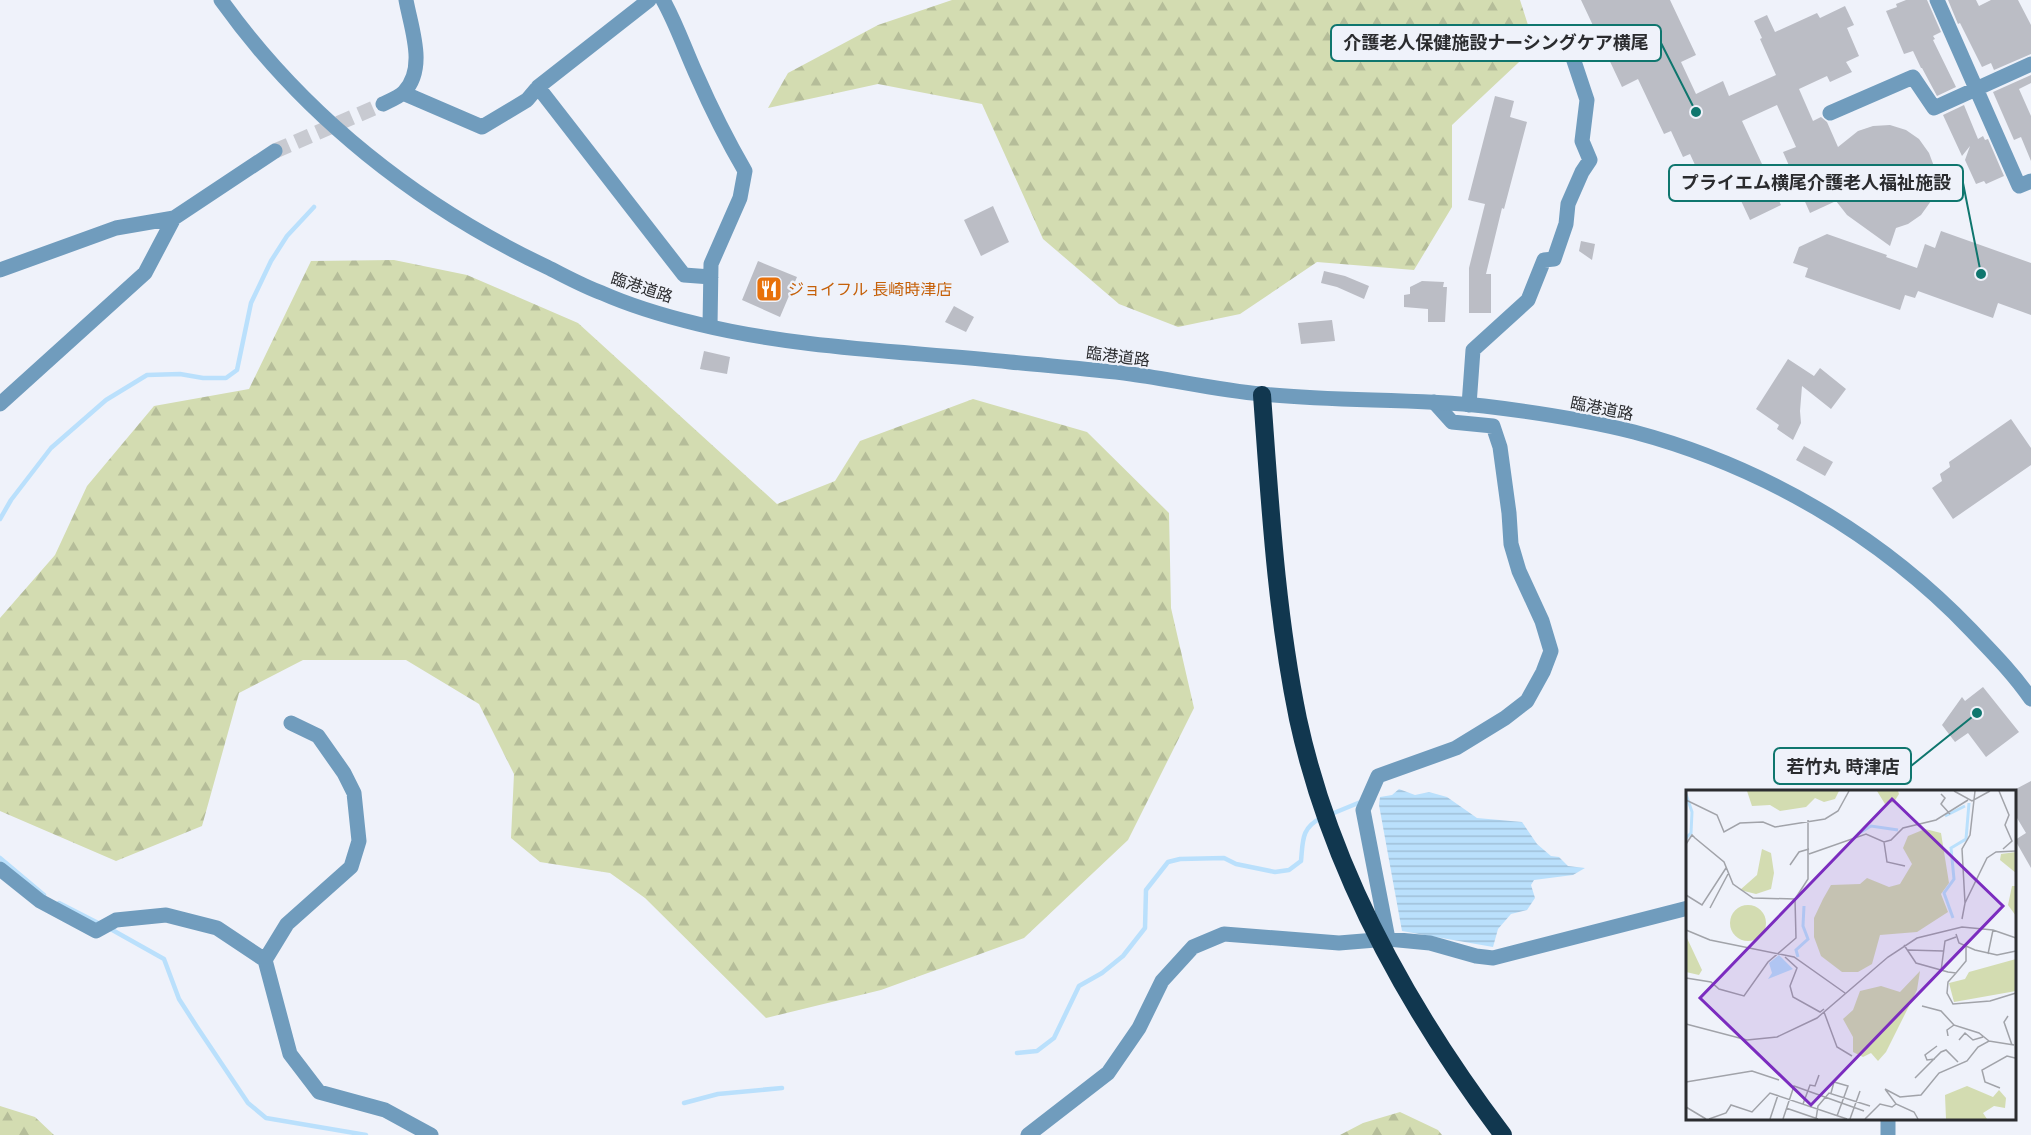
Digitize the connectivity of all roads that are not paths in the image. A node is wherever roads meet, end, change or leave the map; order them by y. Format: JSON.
{"nodes":[{"id":1,"x":221,"y":0,"type":"edge"},
{"id":2,"x":406,"y":0,"type":"edge"},
{"id":3,"x":649,"y":0,"type":"edge"},
{"id":4,"x":663,"y":0,"type":"edge"},
{"id":5,"x":1937,"y":0,"type":"edge"},
{"id":6,"x":1560,"y":33,"type":"dead end"},
{"id":7,"x":2031,"y":64,"type":"edge"},
{"id":8,"x":538,"y":87,"type":"junction"},
{"id":9,"x":1978,"y":89,"type":"junction"},
{"id":10,"x":403,"y":93,"type":"junction"},
{"id":11,"x":383,"y":104,"type":"tunnel mouth"},
{"id":12,"x":1830,"y":113,"type":"dead end"},
{"id":13,"x":274,"y":151,"type":"tunnel mouth"},
{"id":14,"x":2031,"y":181,"type":"edge"},
{"id":15,"x":174,"y":218,"type":"junction"},
{"id":16,"x":0,"y":270,"type":"edge"},
{"id":17,"x":711,"y":278,"type":"junction"},
{"id":18,"x":710,"y":326,"type":"junction"},
{"id":19,"x":1262,"y":394,"type":"junction"},
{"id":20,"x":1434,"y":402,"type":"junction"},
{"id":21,"x":0,"y":404,"type":"edge"},
{"id":22,"x":1469,"y":405,"type":"junction"},
{"id":23,"x":2031,"y":699,"type":"edge"},
{"id":24,"x":291,"y":723,"type":"dead end"},
{"id":25,"x":0,"y":868,"type":"edge"},
{"id":26,"x":1686,"y":909,"type":"edge"},
{"id":27,"x":1388,"y":939,"type":"junction"},
{"id":28,"x":265,"y":960,"type":"junction"},
{"id":29,"x":431,"y":1135,"type":"edge"},
{"id":30,"x":1028,"y":1135,"type":"edge"},
{"id":31,"x":1503,"y":1135,"type":"edge"}],
"edges":[{"from":1,"to":18,"type":"street","name":"臨港道路"},
{"from":2,"to":10,"type":"street"},
{"from":3,"to":8,"type":"street"},
{"from":4,"to":17,"type":"street"},
{"from":5,"to":9,"type":"street"},
{"from":6,"to":22,"type":"street"},
{"from":7,"to":9,"type":"street"},
{"from":8,"to":10,"type":"street"},
{"from":8,"to":17,"type":"street"},
{"from":9,"to":12,"type":"street"},
{"from":9,"to":14,"type":"street"},
{"from":10,"to":11,"type":"street"},
{"from":13,"to":15,"type":"street"},
{"from":15,"to":16,"type":"street"},
{"from":15,"to":21,"type":"street"},
{"from":17,"to":18,"type":"street"},
{"from":18,"to":19,"type":"street","name":"臨港道路"},
{"from":19,"to":20,"type":"street","name":"臨港道路"},
{"from":19,"to":31,"type":"highway"},
{"from":20,"to":22,"type":"street","name":"臨港道路"},
{"from":20,"to":27,"type":"street"},
{"from":22,"to":23,"type":"street","name":"臨港道路"},
{"from":24,"to":28,"type":"street"},
{"from":25,"to":28,"type":"street"},
{"from":26,"to":27,"type":"street"},
{"from":27,"to":30,"type":"street"},
{"from":28,"to":29,"type":"street"}]}
